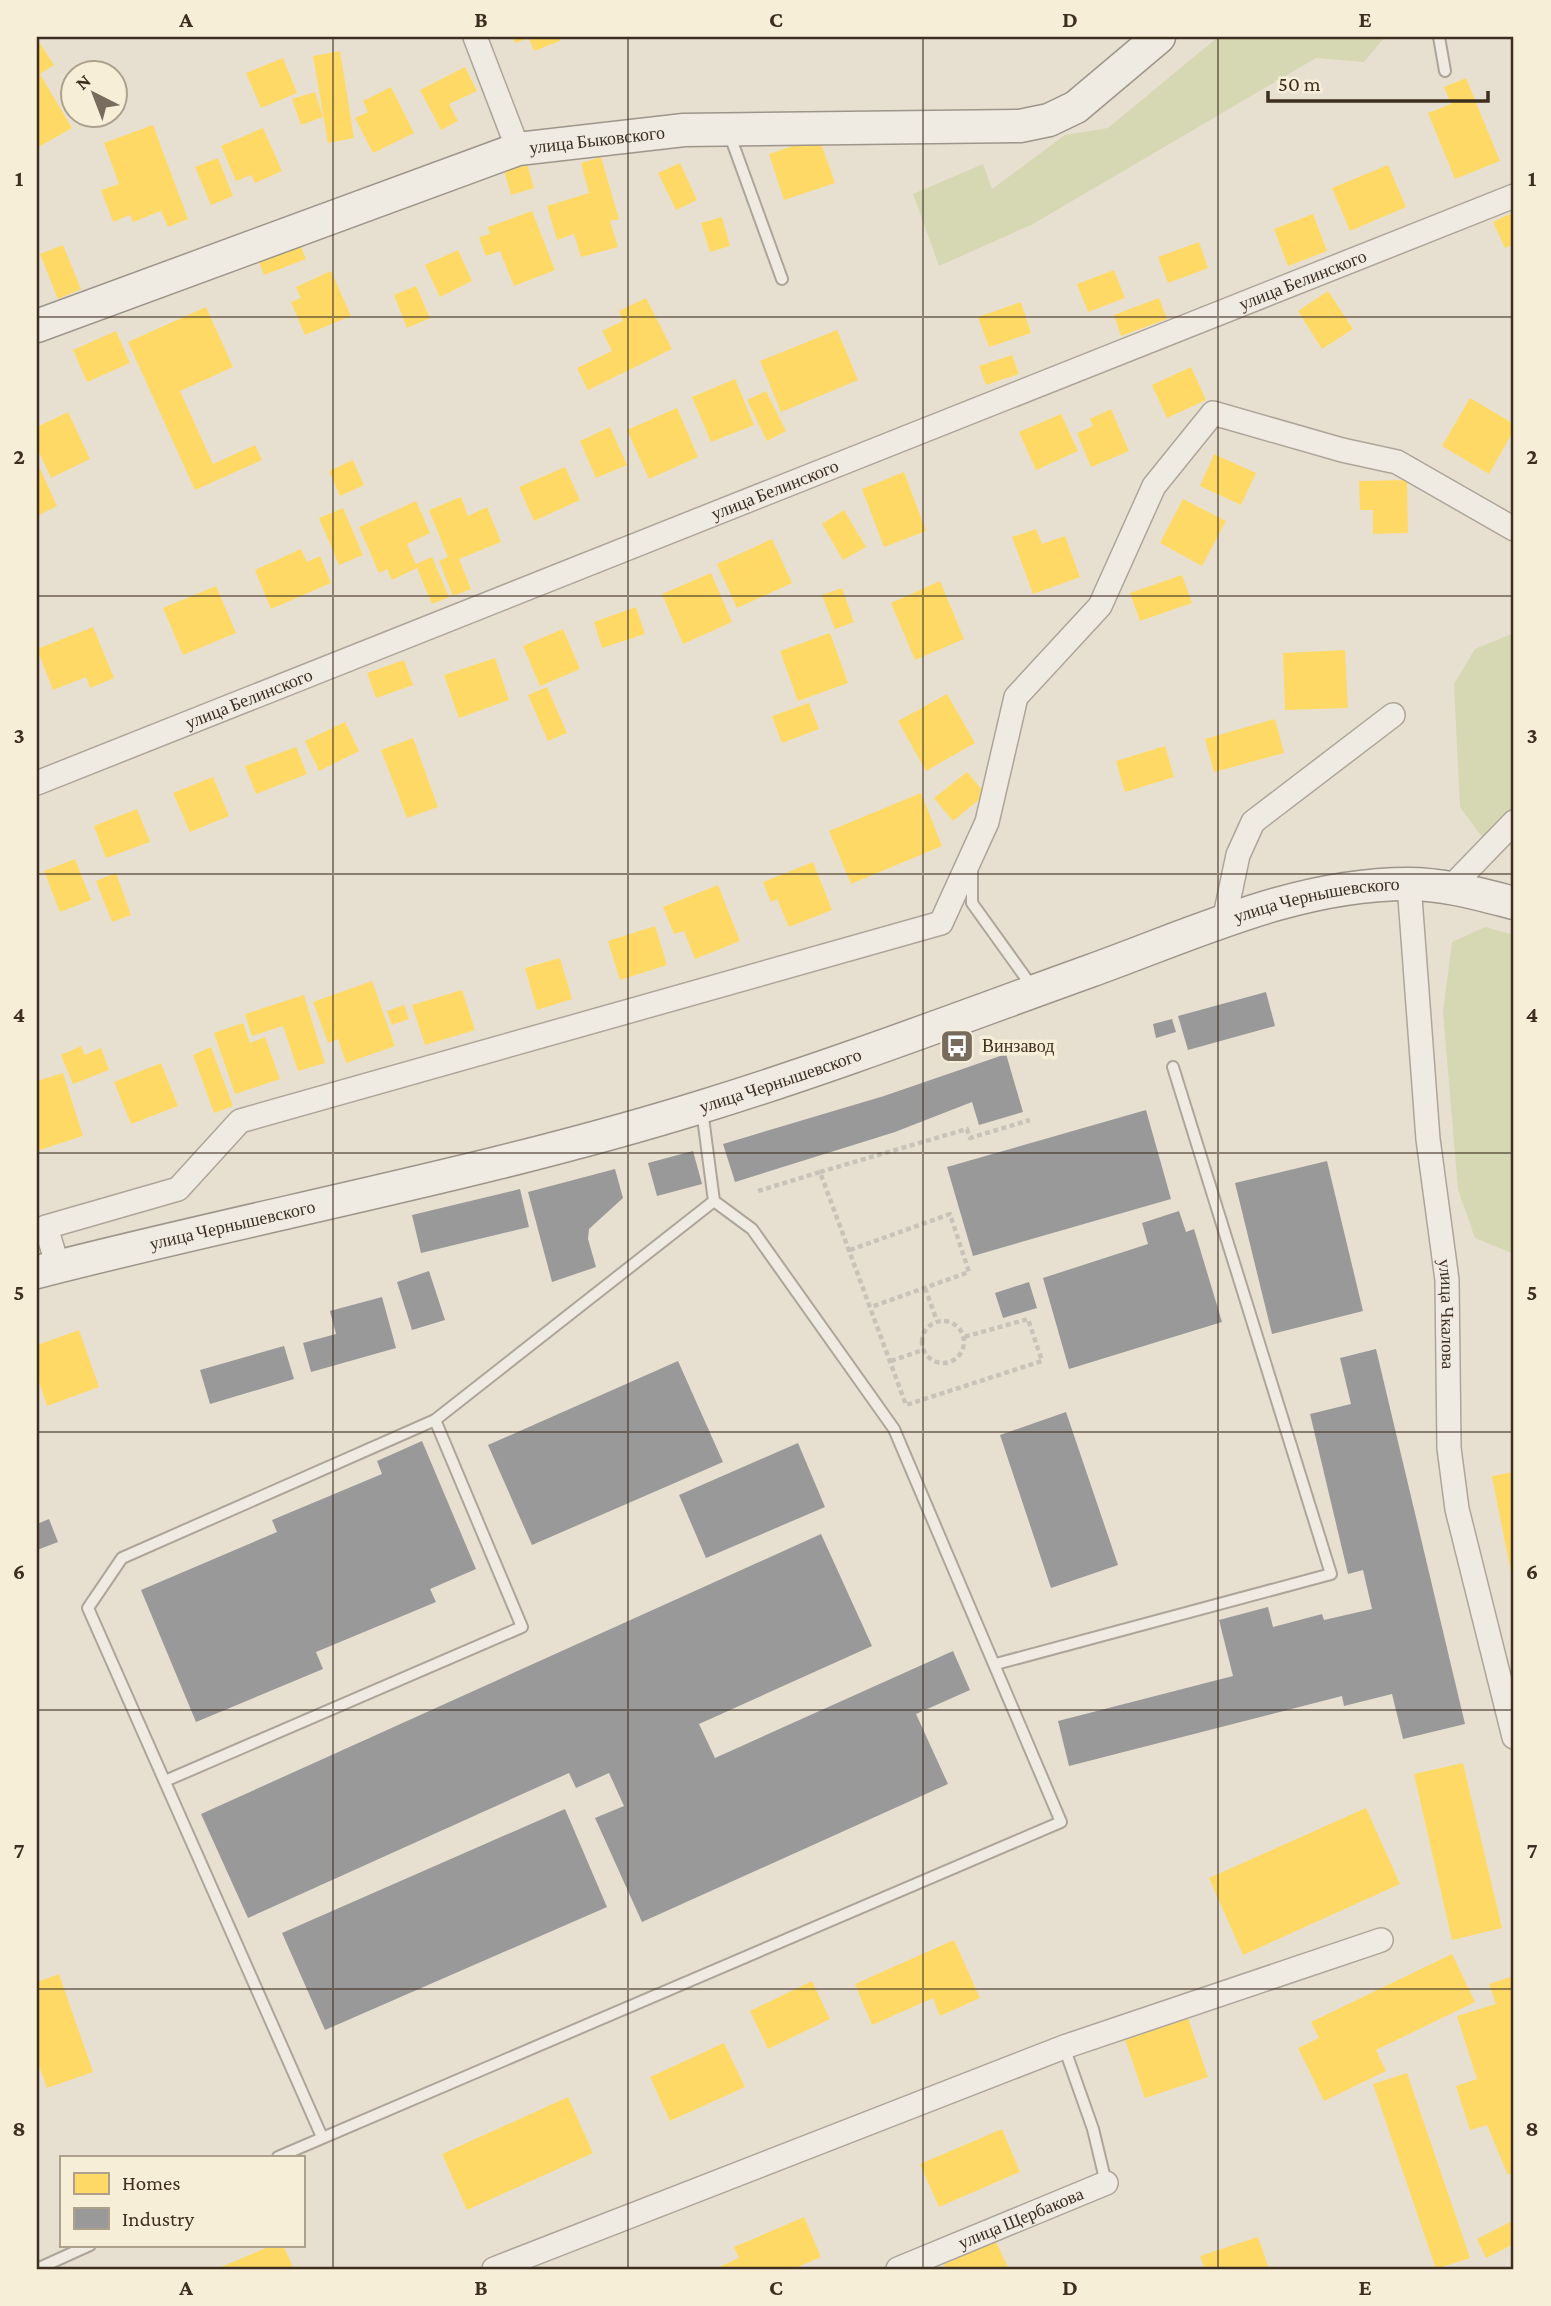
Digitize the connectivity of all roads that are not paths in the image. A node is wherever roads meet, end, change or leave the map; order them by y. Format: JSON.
{"nodes":[{"id":1,"x":475,"y":37,"type":"edge"},
{"id":2,"x":1439,"y":37,"type":"edge"},
{"id":3,"x":1147,"y":40,"type":"edge"},
{"id":4,"x":1445,"y":71,"type":"dead end"},
{"id":5,"x":728,"y":130,"type":"junction"},
{"id":6,"x":517,"y":149,"type":"junction"},
{"id":7,"x":1514,"y":196,"type":"edge"},
{"id":8,"x":782,"y":279,"type":"dead end"},
{"id":9,"x":37,"y":326,"type":"edge"},
{"id":10,"x":1514,"y":529,"type":"edge"},
{"id":11,"x":1393,"y":715,"type":"dead end"},
{"id":12,"x":37,"y":783,"type":"edge"},
{"id":13,"x":1514,"y":822,"type":"edge"},
{"id":14,"x":971,"y":856,"type":"junction"},
{"id":15,"x":1409,"y":884,"type":"junction"},
{"id":16,"x":1451,"y":887,"type":"junction"},
{"id":17,"x":1514,"y":903,"type":"edge"},
{"id":18,"x":1224,"y":921,"type":"junction"},
{"id":19,"x":1035,"y":990,"type":"junction"},
{"id":20,"x":1173,"y":1067,"type":"dead end"},
{"id":21,"x":702,"y":1107,"type":"junction"},
{"id":22,"x":715,"y":1201,"type":"junction"},
{"id":23,"x":47,"y":1270,"type":"edge"},
{"id":24,"x":435,"y":1420,"type":"junction"},
{"id":25,"x":996,"y":1664,"type":"junction"},
{"id":26,"x":1514,"y":1737,"type":"edge"},
{"id":27,"x":166,"y":1781,"type":"junction"},
{"id":28,"x":1381,"y":1940,"type":"dead end"},
{"id":29,"x":1064,"y":2047,"type":"junction"},
{"id":30,"x":322,"y":2137,"type":"junction"},
{"id":31,"x":280,"y":2156,"type":"edge"},
{"id":32,"x":1105,"y":2183,"type":"joint"},
{"id":33,"x":88,"y":2246,"type":"edge"},
{"id":34,"x":37,"y":2269,"type":"edge"},
{"id":35,"x":494,"y":2269,"type":"edge"},
{"id":36,"x":898,"y":2269,"type":"edge"}],
"edges":[{"from":1,"to":6,"type":"street"},
{"from":2,"to":4,"type":"lane"},
{"from":3,"to":5,"type":"main road","name":"улица Быковского"},
{"from":5,"to":6,"type":"main road","name":"улица Быковского"},
{"from":5,"to":8,"type":"lane"},
{"from":6,"to":9,"type":"main road","name":"улица Быковского"},
{"from":7,"to":12,"type":"street","name":"улица Белинского"},
{"from":10,"to":14,"type":"street"},
{"from":11,"to":18,"type":"street"},
{"from":13,"to":16,"type":"street"},
{"from":14,"to":19,"type":"lane"},
{"from":14,"to":23,"type":"street"},
{"from":15,"to":16,"type":"main road","name":"улица Чернышевского"},
{"from":15,"to":18,"type":"main road","name":"улица Чернышевского"},
{"from":15,"to":26,"type":"street","name":"улица Чкалова"},
{"from":16,"to":17,"type":"main road","name":"улица Чернышевского"},
{"from":18,"to":19,"type":"main road","name":"улица Чернышевского"},
{"from":19,"to":21,"type":"main road","name":"улица Чернышевского"},
{"from":20,"to":25,"type":"lane"},
{"from":21,"to":22,"type":"lane"},
{"from":21,"to":23,"type":"main road","name":"улица Чернышевского"},
{"from":22,"to":24,"type":"lane"},
{"from":22,"to":25,"type":"lane"},
{"from":24,"to":27,"type":"lane"},
{"from":24,"to":27,"type":"lane"},
{"from":25,"to":30,"type":"lane"},
{"from":27,"to":30,"type":"lane"},
{"from":28,"to":29,"type":"street"},
{"from":29,"to":32,"type":"lane"},
{"from":29,"to":35,"type":"street"},
{"from":30,"to":31,"type":"lane"},
{"from":32,"to":36,"type":"street","name":"улица Щербакова"},
{"from":33,"to":34,"type":"lane"}]}
